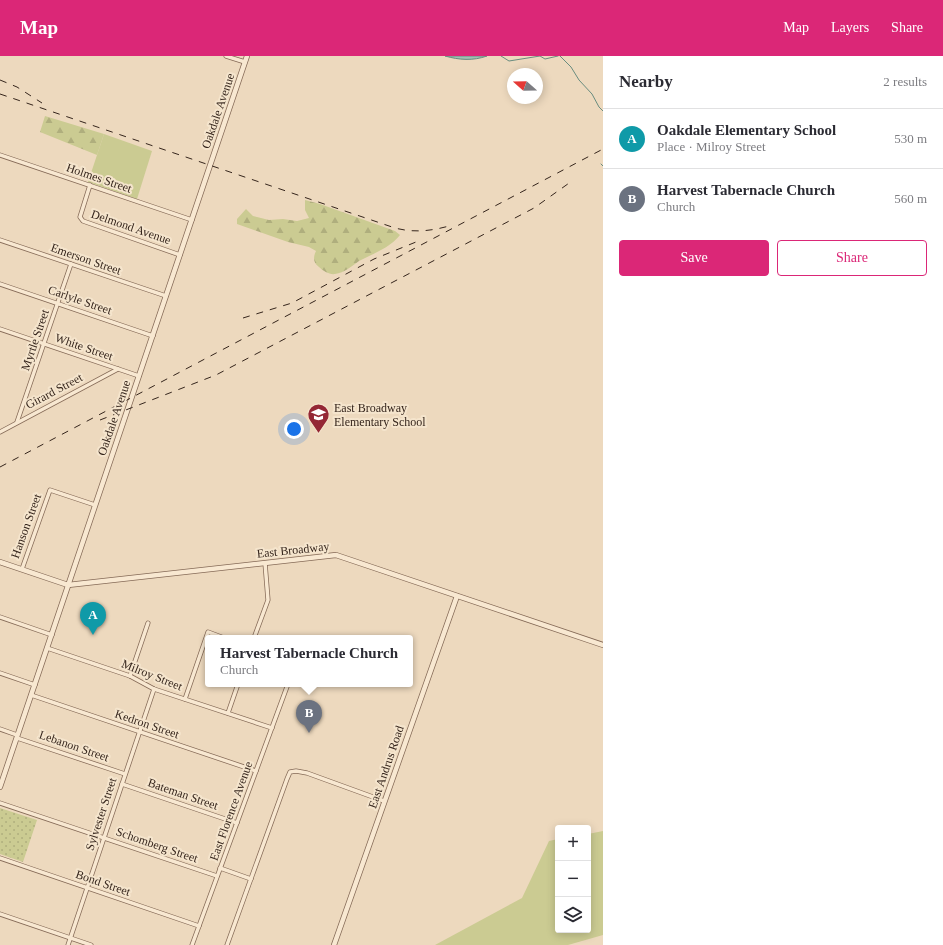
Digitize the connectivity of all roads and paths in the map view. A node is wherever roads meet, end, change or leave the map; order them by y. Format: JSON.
{"nodes":[{"id":1,"x":226,"y":56,"type":"edge"},
{"id":2,"x":247,"y":56,"type":"edge"},
{"id":3,"x":245,"y":62,"type":"junction"},
{"id":4,"x":0,"y":156,"type":"edge"},
{"id":5,"x":90,"y":185,"type":"junction"},
{"id":6,"x":192,"y":220,"type":"junction"},
{"id":7,"x":0,"y":240,"type":"edge"},
{"id":8,"x":180,"y":255,"type":"junction"},
{"id":9,"x":71,"y":264,"type":"junction"},
{"id":10,"x":0,"y":284,"type":"edge"},
{"id":11,"x":166,"y":296,"type":"junction"},
{"id":12,"x":58,"y":304,"type":"junction"},
{"id":13,"x":0,"y":329,"type":"edge"},
{"id":14,"x":153,"y":336,"type":"junction"},
{"id":15,"x":44,"y":344,"type":"junction"},
{"id":16,"x":118,"y":369,"type":"junction"},
{"id":17,"x":139,"y":376,"type":"junction"},
{"id":18,"x":17,"y":422,"type":"junction"},
{"id":19,"x":0,"y":432,"type":"edge"},
{"id":20,"x":95,"y":505,"type":"junction"},
{"id":21,"x":0,"y":562,"type":"edge"},
{"id":22,"x":264,"y":563,"type":"junction"},
{"id":23,"x":22,"y":569,"type":"junction"},
{"id":24,"x":68,"y":585,"type":"junction"},
{"id":25,"x":457,"y":596,"type":"junction"},
{"id":26,"x":0,"y":617,"type":"edge"},
{"id":27,"x":148,"y":623,"type":"dead end"},
{"id":28,"x":52,"y":635,"type":"junction"},
{"id":29,"x":207,"y":635,"type":"edge"},
{"id":30,"x":216,"y":635,"type":"edge"},
{"id":31,"x":255,"y":635,"type":"edge"},
{"id":32,"x":205,"y":641,"type":"edge"},
{"id":33,"x":603,"y":645,"type":"edge"},
{"id":34,"x":47,"y":648,"type":"junction"},
{"id":35,"x":0,"y":673,"type":"edge"},
{"id":36,"x":130,"y":676,"type":"junction"},
{"id":37,"x":35,"y":685,"type":"junction"},
{"id":38,"x":237,"y":687,"type":"edge"},
{"id":39,"x":287,"y":687,"type":"edge"},
{"id":40,"x":154,"y":689,"type":"junction"},
{"id":41,"x":31,"y":696,"type":"junction"},
{"id":42,"x":185,"y":699,"type":"junction"},
{"id":43,"x":228,"y":713,"type":"junction"},
{"id":44,"x":272,"y":728,"type":"junction"},
{"id":45,"x":0,"y":729,"type":"edge"},
{"id":46,"x":140,"y":732,"type":"junction"},
{"id":47,"x":17,"y":736,"type":"junction"},
{"id":48,"x":256,"y":771,"type":"junction"},
{"id":49,"x":125,"y":774,"type":"junction"},
{"id":50,"x":1,"y":780,"type":"edge"},
{"id":51,"x":122,"y":784,"type":"junction"},
{"id":52,"x":0,"y":787,"type":"edge"},
{"id":53,"x":384,"y":801,"type":"junction"},
{"id":54,"x":0,"y":803,"type":"edge"},
{"id":55,"x":237,"y":823,"type":"junction"},
{"id":56,"x":104,"y":838,"type":"junction"},
{"id":57,"x":0,"y":858,"type":"edge"},
{"id":58,"x":220,"y":868,"type":"junction"},
{"id":59,"x":217,"y":876,"type":"junction"},
{"id":60,"x":251,"y":879,"type":"junction"},
{"id":61,"x":87,"y":888,"type":"junction"},
{"id":62,"x":0,"y":914,"type":"edge"},
{"id":63,"x":199,"y":926,"type":"junction"},
{"id":64,"x":70,"y":938,"type":"junction"},
{"id":65,"x":68,"y":945,"type":"edge"},
{"id":66,"x":91,"y":945,"type":"edge"},
{"id":67,"x":192,"y":945,"type":"edge"},
{"id":68,"x":227,"y":945,"type":"edge"},
{"id":69,"x":334,"y":945,"type":"edge"}],
"edges":[{"from":1,"to":3,"type":"street"},
{"from":2,"to":3,"type":"street","name":"Oakdale Avenue"},
{"from":3,"to":6,"type":"street","name":"Oakdale Avenue"},
{"from":4,"to":5,"type":"street","name":"Holmes Street"},
{"from":5,"to":6,"type":"street","name":"Holmes Street"},
{"from":5,"to":8,"type":"street","name":"Delmond Avenue"},
{"from":6,"to":8,"type":"street","name":"Oakdale Avenue"},
{"from":7,"to":9,"type":"street","name":"Emerson Street"},
{"from":8,"to":11,"type":"street","name":"Oakdale Avenue"},
{"from":9,"to":11,"type":"street","name":"Emerson Street"},
{"from":9,"to":12,"type":"street","name":"Myrtle Street"},
{"from":10,"to":12,"type":"street","name":"Carlyle Street"},
{"from":11,"to":14,"type":"street","name":"Oakdale Avenue"},
{"from":12,"to":14,"type":"street","name":"Carlyle Street"},
{"from":12,"to":15,"type":"street","name":"Myrtle Street"},
{"from":13,"to":15,"type":"street","name":"White Street"},
{"from":14,"to":17,"type":"street","name":"Oakdale Avenue"},
{"from":15,"to":16,"type":"street","name":"White Street"},
{"from":15,"to":18,"type":"street","name":"Myrtle Street"},
{"from":16,"to":17,"type":"street","name":"White Street"},
{"from":16,"to":18,"type":"street","name":"Girard Street"},
{"from":17,"to":20,"type":"street","name":"Oakdale Avenue"},
{"from":18,"to":19,"type":"street","name":"Girard Street"},
{"from":20,"to":23,"type":"street","name":"Hanson Street"},
{"from":20,"to":24,"type":"street","name":"Oakdale Avenue"},
{"from":21,"to":23,"type":"street","name":"East Broadway"},
{"from":22,"to":24,"type":"street","name":"East Broadway"},
{"from":22,"to":25,"type":"street","name":"East Broadway"},
{"from":22,"to":31,"type":"street"},
{"from":23,"to":24,"type":"street","name":"East Broadway"},
{"from":24,"to":28,"type":"street","name":"Oakdale Avenue"},
{"from":25,"to":33,"type":"street","name":"East Broadway"},
{"from":25,"to":53,"type":"street","name":"East Andrus Road"},
{"from":26,"to":28,"type":"street"},
{"from":27,"to":36,"type":"street"},
{"from":28,"to":34,"type":"street","name":"Oakdale Avenue"},
{"from":29,"to":30,"type":"street"},
{"from":32,"to":42,"type":"street"},
{"from":34,"to":36,"type":"street","name":"Milroy Street"},
{"from":34,"to":37,"type":"street","name":"Oakdale Avenue"},
{"from":35,"to":37,"type":"street"},
{"from":36,"to":40,"type":"street","name":"Milroy Street"},
{"from":37,"to":41,"type":"street","name":"Oakdale Avenue"},
{"from":38,"to":43,"type":"street"},
{"from":39,"to":44,"type":"street","name":"East Florence Avenue"},
{"from":40,"to":42,"type":"street","name":"Milroy Street"},
{"from":40,"to":46,"type":"street","name":"Sylvester Street"},
{"from":41,"to":46,"type":"street","name":"Kedron Street"},
{"from":41,"to":47,"type":"street","name":"Oakdale Avenue"},
{"from":42,"to":43,"type":"street","name":"Milroy Street"},
{"from":43,"to":44,"type":"street","name":"Milroy Street"},
{"from":44,"to":48,"type":"street","name":"East Florence Avenue"},
{"from":45,"to":47,"type":"street","name":"Lebanon Street"},
{"from":46,"to":48,"type":"street","name":"Kedron Street"},
{"from":46,"to":49,"type":"street","name":"Sylvester Street"},
{"from":47,"to":49,"type":"street","name":"Lebanon Street"},
{"from":47,"to":50,"type":"street","name":"Oakdale Avenue"},
{"from":48,"to":55,"type":"street","name":"East Florence Avenue"},
{"from":49,"to":51,"type":"street","name":"Sylvester Street"},
{"from":50,"to":52,"type":"street","name":"Oakdale Avenue"},
{"from":51,"to":55,"type":"street","name":"Bateman Street"},
{"from":51,"to":56,"type":"street","name":"Sylvester Street"},
{"from":53,"to":60,"type":"street"},
{"from":53,"to":69,"type":"street","name":"East Andrus Road"},
{"from":54,"to":56,"type":"street","name":"Schomberg Street"},
{"from":55,"to":58,"type":"street","name":"East Florence Avenue"},
{"from":56,"to":59,"type":"street","name":"Schomberg Street"},
{"from":56,"to":61,"type":"street","name":"Sylvester Street"},
{"from":57,"to":61,"type":"street","name":"Bond Street"},
{"from":58,"to":59,"type":"street","name":"East Florence Avenue"},
{"from":58,"to":60,"type":"street"},
{"from":59,"to":63,"type":"street","name":"East Florence Avenue"},
{"from":60,"to":68,"type":"street"},
{"from":61,"to":63,"type":"street","name":"Bond Street"},
{"from":61,"to":64,"type":"street","name":"Sylvester Street"},
{"from":62,"to":64,"type":"street"},
{"from":63,"to":67,"type":"street","name":"East Florence Avenue"},
{"from":64,"to":65,"type":"street","name":"Sylvester Street"},
{"from":64,"to":66,"type":"street"}]}
